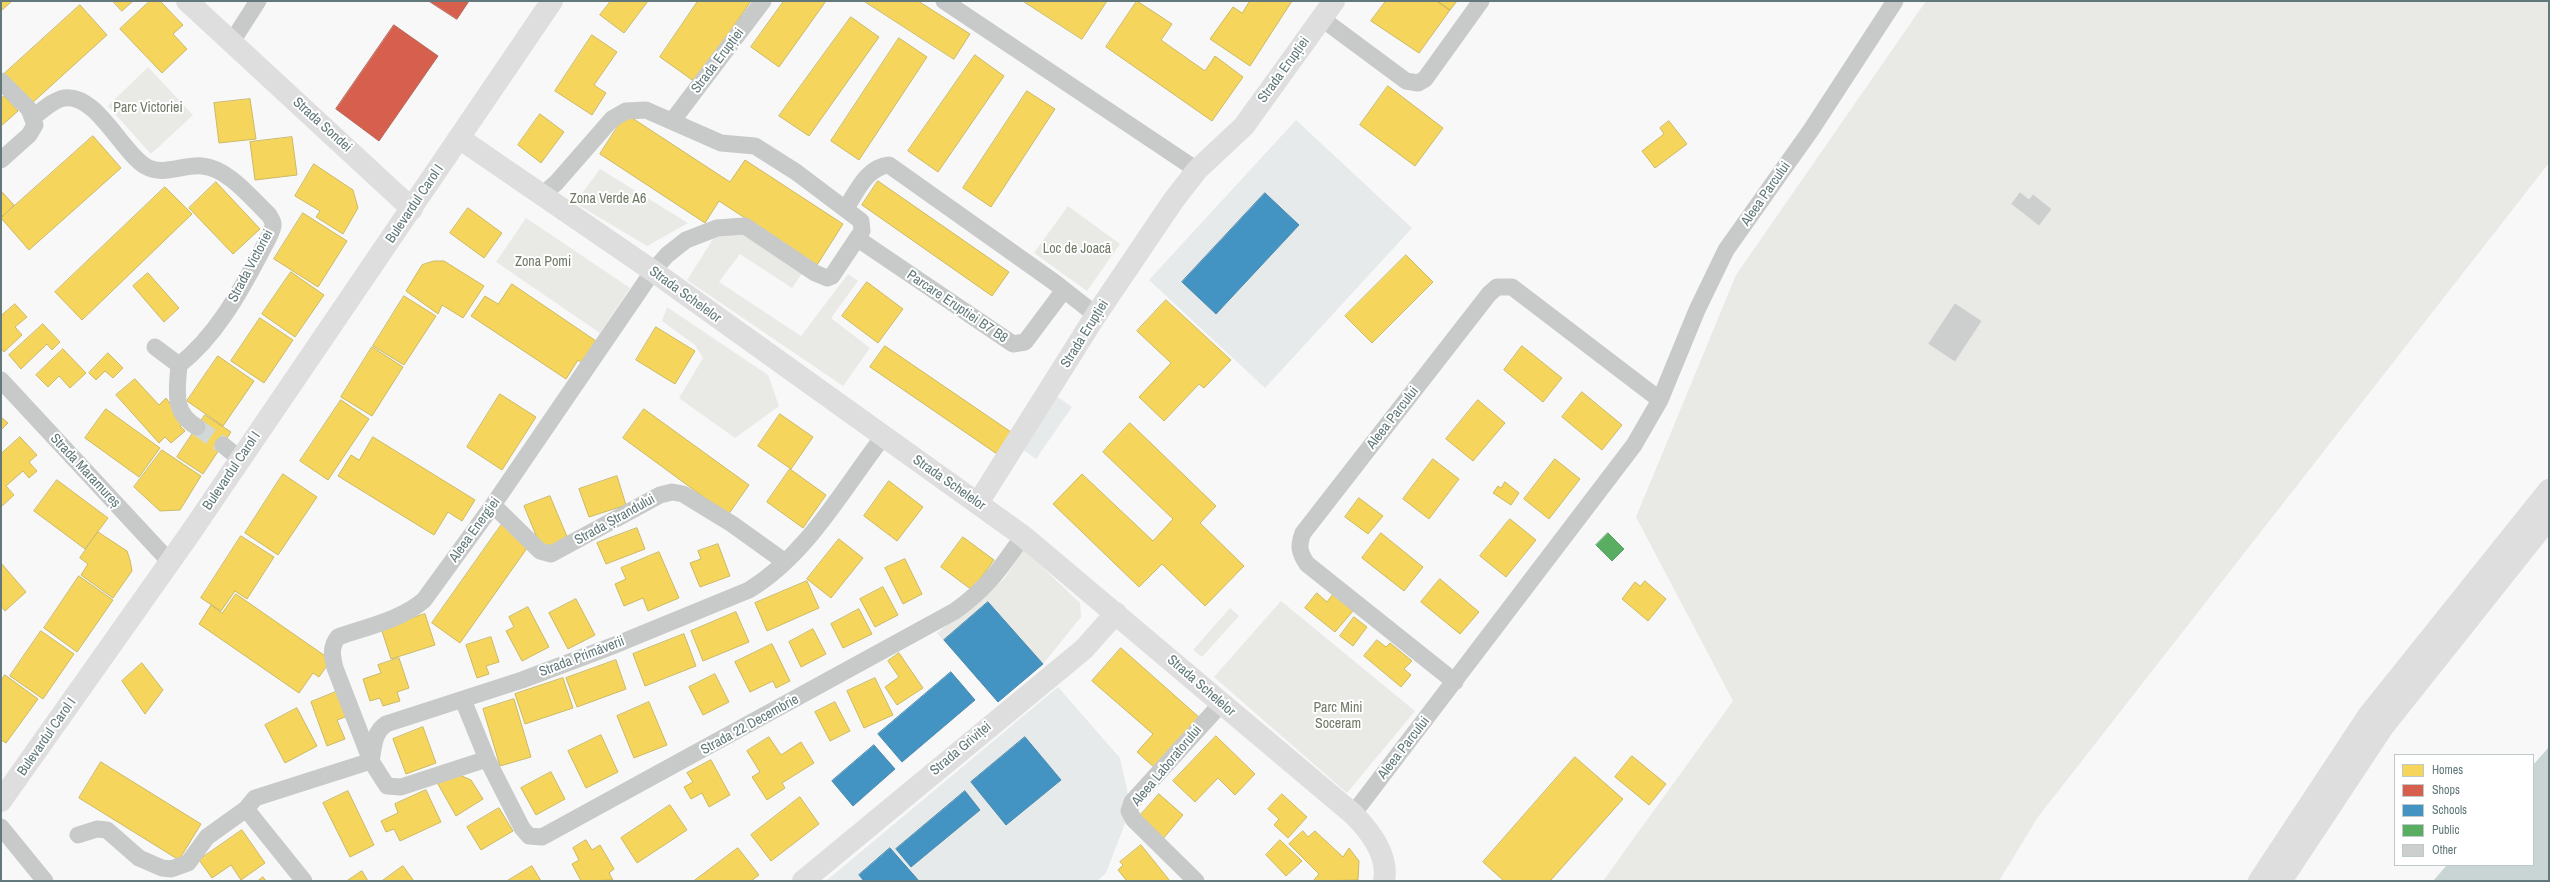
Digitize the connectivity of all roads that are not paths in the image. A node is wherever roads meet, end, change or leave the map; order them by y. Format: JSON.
{"nodes":[{"id":1,"x":187,"y":1,"type":"edge"},
{"id":2,"x":258,"y":1,"type":"edge"},
{"id":3,"x":552,"y":1,"type":"edge"},
{"id":4,"x":763,"y":1,"type":"edge"},
{"id":5,"x":944,"y":1,"type":"edge"},
{"id":6,"x":1334,"y":1,"type":"edge"},
{"id":7,"x":1481,"y":1,"type":"edge"},
{"id":8,"x":1896,"y":1,"type":"edge"},
{"id":9,"x":1322,"y":18,"type":"junction"},
{"id":10,"x":231,"y":43,"type":"junction"},
{"id":11,"x":1,"y":81,"type":"edge"},
{"id":12,"x":33,"y":117,"type":"junction"},
{"id":13,"x":673,"y":120,"type":"junction"},
{"id":14,"x":459,"y":138,"type":"junction"},
{"id":15,"x":1,"y":160,"type":"edge"},
{"id":16,"x":1197,"y":170,"type":"junction"},
{"id":17,"x":542,"y":195,"type":"junction"},
{"id":18,"x":846,"y":208,"type":"junction"},
{"id":19,"x":412,"y":209,"type":"junction"},
{"id":20,"x":858,"y":239,"type":"junction"},
{"id":21,"x":653,"y":271,"type":"junction"},
{"id":22,"x":1064,"y":290,"type":"junction"},
{"id":23,"x":1096,"y":315,"type":"junction"},
{"id":24,"x":154,"y":347,"type":"dead end"},
{"id":25,"x":179,"y":365,"type":"junction"},
{"id":26,"x":1,"y":380,"type":"edge"},
{"id":27,"x":1660,"y":400,"type":"junction"},
{"id":28,"x":197,"y":427,"type":"tunnel mouth"},
{"id":29,"x":883,"y":437,"type":"junction"},
{"id":30,"x":223,"y":445,"type":"tunnel mouth"},
{"id":31,"x":240,"y":459,"type":"junction"},
{"id":32,"x":2549,"y":490,"type":"edge"},
{"id":33,"x":978,"y":503,"type":"junction"},
{"id":34,"x":493,"y":505,"type":"junction"},
{"id":35,"x":2549,"y":518,"type":"edge"},
{"id":36,"x":1023,"y":536,"type":"junction"},
{"id":37,"x":170,"y":562,"type":"junction"},
{"id":38,"x":785,"y":562,"type":"junction"},
{"id":39,"x":1116,"y":613,"type":"junction"},
{"id":40,"x":1455,"y":682,"type":"junction"},
{"id":41,"x":463,"y":700,"type":"junction"},
{"id":42,"x":1221,"y":704,"type":"junction"},
{"id":43,"x":487,"y":759,"type":"junction"},
{"id":44,"x":372,"y":761,"type":"junction"},
{"id":45,"x":1,"y":801,"type":"edge"},
{"id":46,"x":246,"y":809,"type":"junction"},
{"id":47,"x":1353,"y":814,"type":"junction"},
{"id":48,"x":1,"y":827,"type":"edge"},
{"id":49,"x":78,"y":835,"type":"dead end"},
{"id":50,"x":45,"y":881,"type":"edge"},
{"id":51,"x":304,"y":881,"type":"edge"},
{"id":52,"x":803,"y":881,"type":"edge"},
{"id":53,"x":1196,"y":881,"type":"edge"},
{"id":54,"x":1384,"y":881,"type":"edge"},
{"id":55,"x":2259,"y":881,"type":"edge"},
{"id":56,"x":2281,"y":881,"type":"edge"}],
"edges":[{"from":1,"to":10,"type":"main road","name":"Strada Sondei"},
{"from":2,"to":10,"type":"street"},
{"from":3,"to":14,"type":"main road","name":"Bulevardul Carol I"},
{"from":4,"to":13,"type":"street","name":"Strada Erupției"},
{"from":5,"to":16,"type":"street"},
{"from":6,"to":9,"type":"main road","name":"Strada Erupției"},
{"from":7,"to":9,"type":"street"},
{"from":8,"to":27,"type":"street","name":"Aleea Parcului"},
{"from":9,"to":16,"type":"main road","name":"Strada Erupției"},
{"from":10,"to":19,"type":"main road","name":"Strada Sondei"},
{"from":11,"to":12,"type":"street"},
{"from":12,"to":15,"type":"street"},
{"from":12,"to":25,"type":"street","name":"Strada Victoriei"},
{"from":13,"to":17,"type":"street"},
{"from":13,"to":18,"type":"street"},
{"from":14,"to":17,"type":"main road","name":"Strada Schelelor"},
{"from":14,"to":19,"type":"main road","name":"Bulevardul Carol I"},
{"from":16,"to":23,"type":"main road","name":"Strada Erupției"},
{"from":17,"to":21,"type":"main road","name":"Strada Schelelor"},
{"from":18,"to":20,"type":"street"},
{"from":18,"to":22,"type":"street"},
{"from":19,"to":31,"type":"main road","name":"Bulevardul Carol I"},
{"from":20,"to":21,"type":"street","name":"Aleea Energiei"},
{"from":20,"to":22,"type":"street","name":"Parcare Eruptiei B7 B8"},
{"from":21,"to":29,"type":"main road","name":"Strada Schelelor"},
{"from":21,"to":34,"type":"street","name":"Aleea Energiei"},
{"from":22,"to":23,"type":"street"},
{"from":23,"to":33,"type":"main road","name":"Strada Erupției"},
{"from":24,"to":25,"type":"street"},
{"from":25,"to":28,"type":"street"},
{"from":26,"to":37,"type":"street","name":"Strada Maramureș"},
{"from":27,"to":40,"type":"street","name":"Aleea Parcului"},
{"from":27,"to":40,"type":"street","name":"Aleea Parcului"},
{"from":29,"to":33,"type":"main road","name":"Strada Schelelor"},
{"from":29,"to":38,"type":"street","name":"Strada Primăverii"},
{"from":30,"to":31,"type":"street"},
{"from":31,"to":37,"type":"main road","name":"Bulevardul Carol I"},
{"from":32,"to":55,"type":"main road"},
{"from":33,"to":36,"type":"main road","name":"Strada Schelelor"},
{"from":34,"to":38,"type":"street","name":"Strada Ștrandului"},
{"from":34,"to":44,"type":"street","name":"Aleea Energiei"},
{"from":35,"to":56,"type":"main road"},
{"from":36,"to":39,"type":"main road","name":"Strada Schelelor"},
{"from":36,"to":43,"type":"street","name":"Strada 22 Decembrie"},
{"from":37,"to":45,"type":"main road","name":"Bulevardul Carol I"},
{"from":38,"to":41,"type":"street","name":"Strada Primăverii"},
{"from":39,"to":42,"type":"main road","name":"Strada Schelelor"},
{"from":39,"to":52,"type":"main road","name":"Strada Griviței"},
{"from":40,"to":47,"type":"street","name":"Aleea Parcului"},
{"from":41,"to":43,"type":"street","name":"Strada 22 Decembrie"},
{"from":41,"to":44,"type":"street","name":"Strada Primăverii"},
{"from":42,"to":47,"type":"main road","name":"Strada Schelelor"},
{"from":42,"to":53,"type":"street","name":"Aleea Laboratorului"},
{"from":43,"to":44,"type":"street"},
{"from":44,"to":46,"type":"street"},
{"from":46,"to":49,"type":"street"},
{"from":46,"to":51,"type":"street"},
{"from":47,"to":54,"type":"main road","name":"Strada Schelelor"},
{"from":48,"to":50,"type":"street"}]}
